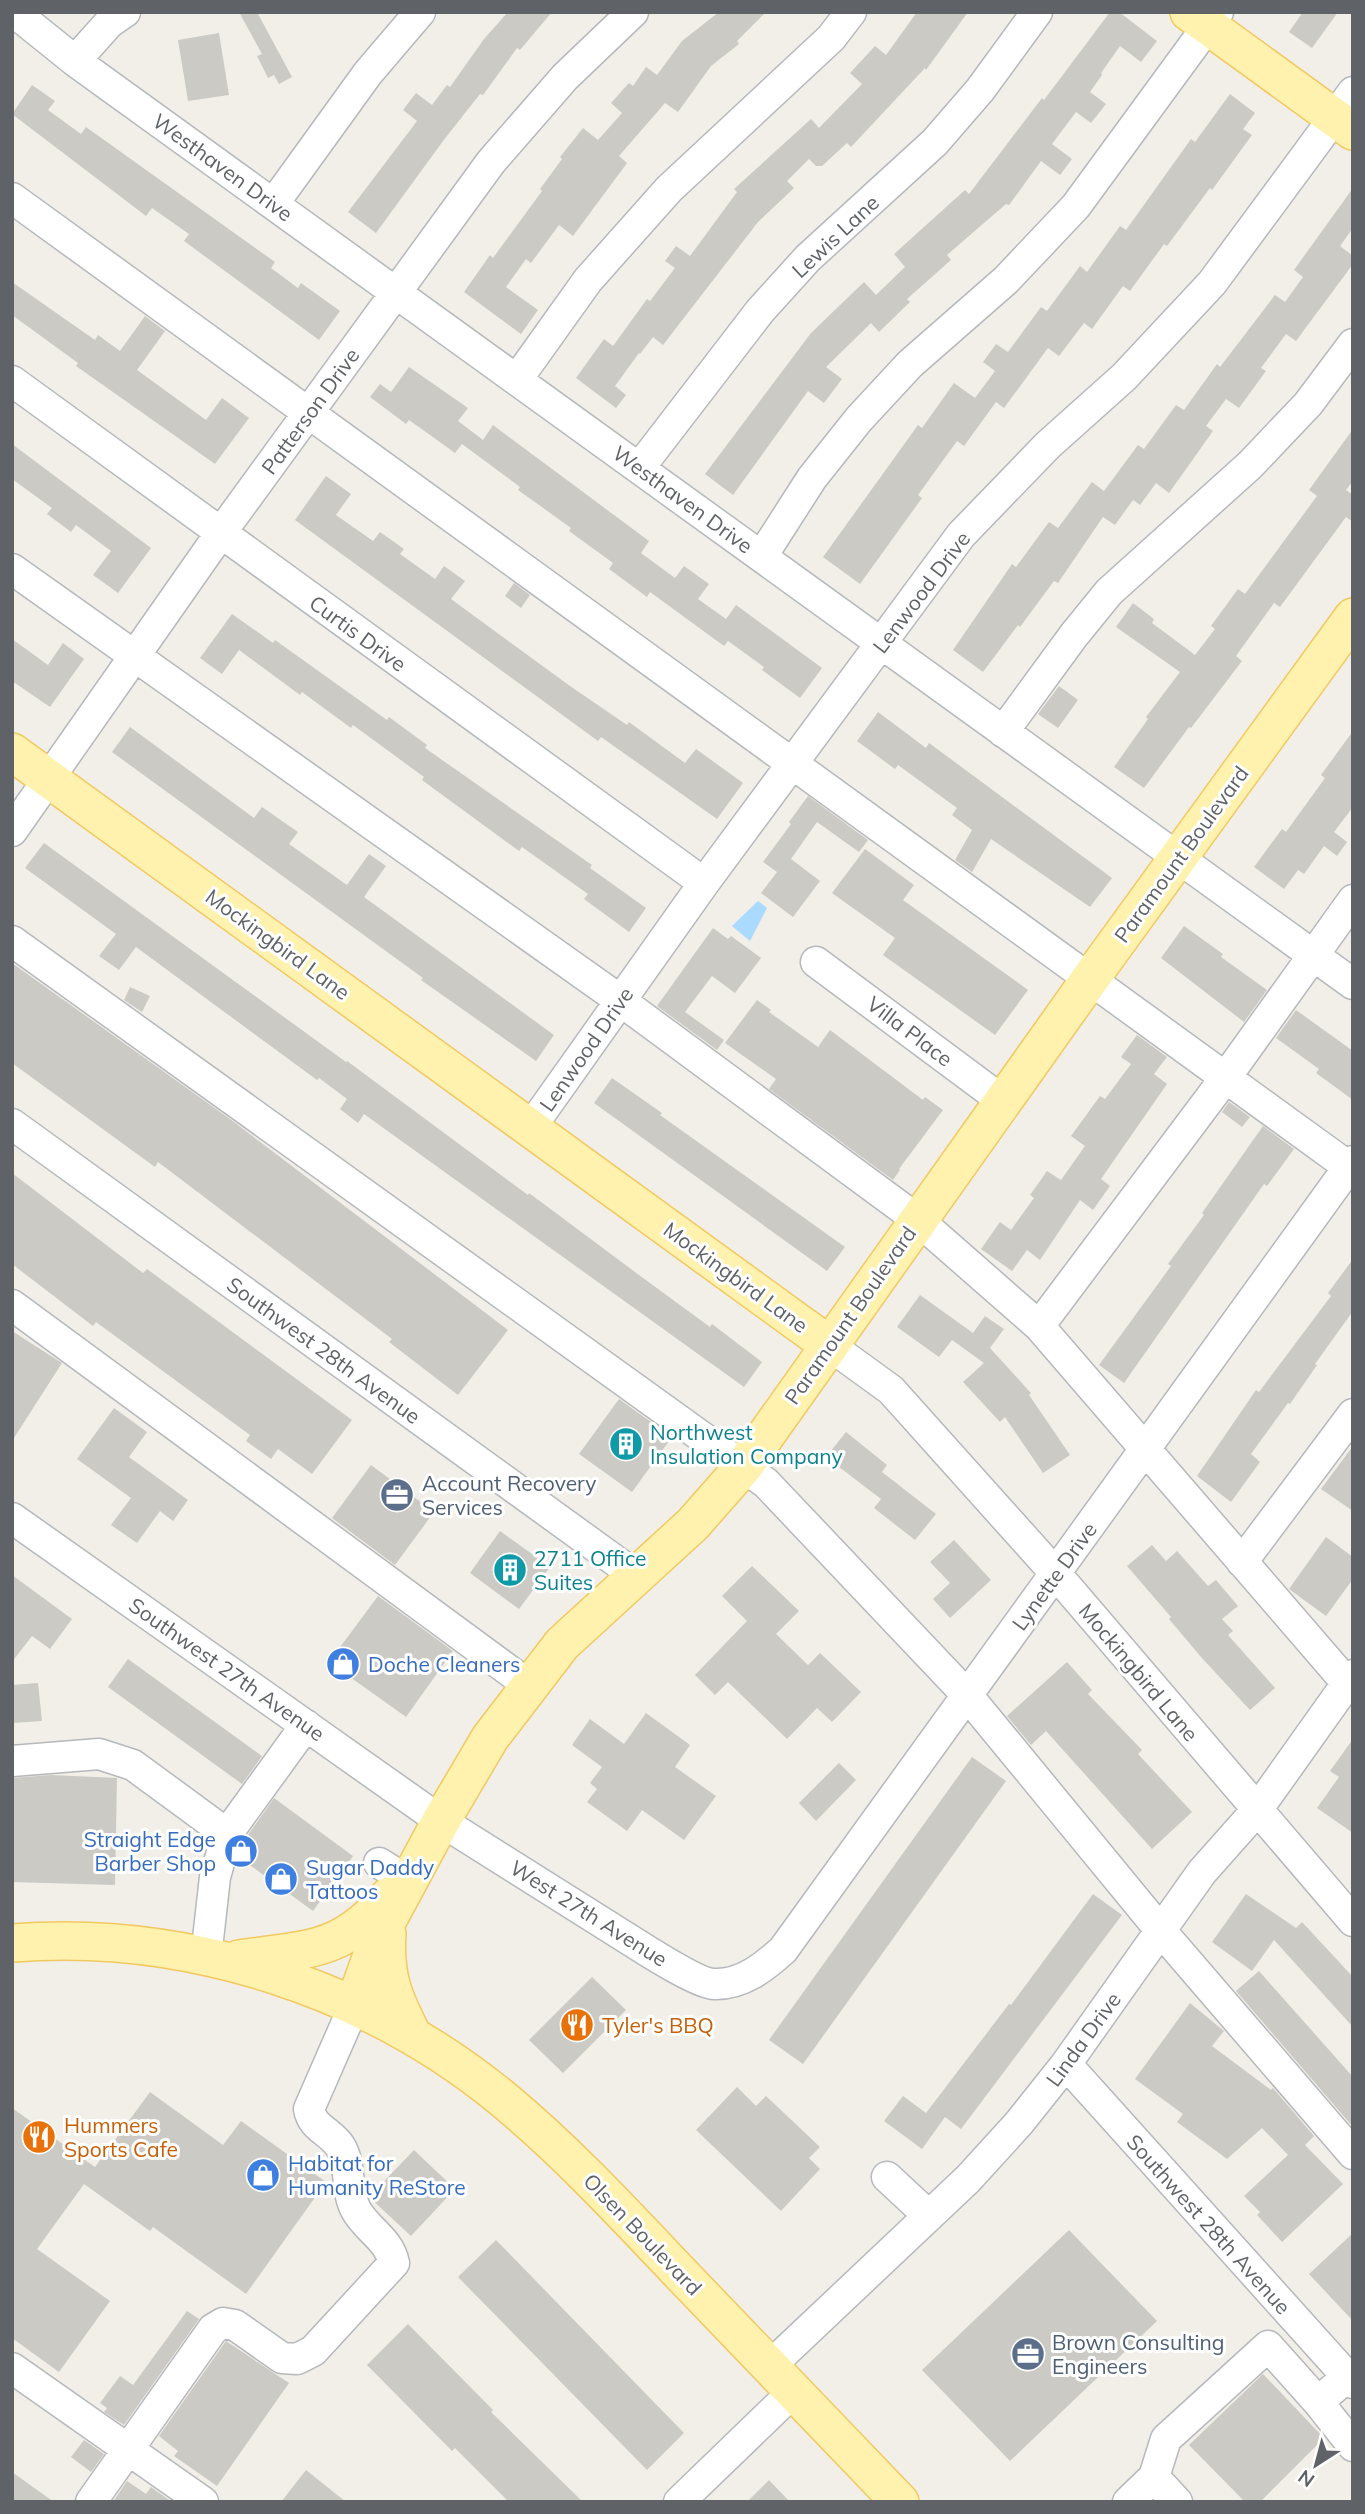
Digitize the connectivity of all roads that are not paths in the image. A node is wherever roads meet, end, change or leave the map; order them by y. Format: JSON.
{"nodes":[{"id":1,"x":14,"y":12,"type":"edge"},
{"id":2,"x":125,"y":12,"type":"edge"},
{"id":3,"x":420,"y":12,"type":"edge"},
{"id":4,"x":633,"y":12,"type":"edge"},
{"id":5,"x":851,"y":12,"type":"edge"},
{"id":6,"x":1037,"y":12,"type":"edge"},
{"id":7,"x":1205,"y":17,"type":"edge"},
{"id":8,"x":75,"y":61,"type":"junction"},
{"id":9,"x":1347,"y":114,"type":"edge"},
{"id":10,"x":12,"y":198,"type":"edge"},
{"id":11,"x":274,"y":203,"type":"junction"},
{"id":12,"x":398,"y":292,"type":"junction"},
{"id":13,"x":1353,"y":344,"type":"edge"},
{"id":14,"x":517,"y":378,"type":"junction"},
{"id":15,"x":12,"y":381,"type":"edge"},
{"id":16,"x":309,"y":413,"type":"junction"},
{"id":17,"x":640,"y":467,"type":"junction"},
{"id":18,"x":220,"y":534,"type":"junction"},
{"id":19,"x":762,"y":556,"type":"junction"},
{"id":20,"x":12,"y":569,"type":"edge"},
{"id":21,"x":1353,"y":617,"type":"edge"},
{"id":22,"x":882,"y":644,"type":"junction"},
{"id":23,"x":134,"y":657,"type":"junction"},
{"id":24,"x":1003,"y":732,"type":"junction"},
{"id":25,"x":12,"y":752,"type":"edge"},
{"id":26,"x":793,"y":765,"type":"junction"},
{"id":27,"x":50,"y":779,"type":"junction"},
{"id":28,"x":12,"y":831,"type":"edge"},
{"id":29,"x":1178,"y":858,"type":"junction"},
{"id":30,"x":704,"y":883,"type":"junction"},
{"id":31,"x":1353,"y":900,"type":"edge"},
{"id":32,"x":12,"y":941,"type":"edge"},
{"id":33,"x":1312,"y":955,"type":"junction"},
{"id":34,"x":816,"y":962,"type":"dead end"},
{"id":35,"x":1090,"y":979,"type":"junction"},
{"id":36,"x":1353,"y":984,"type":"edge"},
{"id":37,"x":621,"y":1000,"type":"junction"},
{"id":38,"x":1226,"y":1077,"type":"junction"},
{"id":39,"x":1003,"y":1101,"type":"junction"},
{"id":40,"x":12,"y":1124,"type":"edge"},
{"id":41,"x":531,"y":1127,"type":"junction"},
{"id":42,"x":1351,"y":1166,"type":"edge"},
{"id":43,"x":918,"y":1220,"type":"junction"},
{"id":44,"x":12,"y":1306,"type":"edge"},
{"id":45,"x":1039,"y":1326,"type":"junction"},
{"id":46,"x":829,"y":1345,"type":"junction"},
{"id":47,"x":1353,"y":1414,"type":"edge"},
{"id":48,"x":1145,"y":1449,"type":"junction"},
{"id":49,"x":744,"y":1466,"type":"junction"},
{"id":50,"x":12,"y":1518,"type":"edge"},
{"id":51,"x":1242,"y":1562,"type":"junction"},
{"id":52,"x":1056,"y":1574,"type":"junction"},
{"id":53,"x":635,"y":1575,"type":"junction"},
{"id":54,"x":1350,"y":1679,"type":"edge"},
{"id":55,"x":530,"y":1686,"type":"junction"},
{"id":56,"x":967,"y":1695,"type":"junction"},
{"id":57,"x":306,"y":1725,"type":"junction"},
{"id":58,"x":12,"y":1761,"type":"edge"},
{"id":59,"x":1257,"y":1810,"type":"junction"},
{"id":60,"x":441,"y":1821,"type":"junction"},
{"id":61,"x":227,"y":1833,"type":"junction"},
{"id":62,"x":403,"y":1870,"type":"junction"},
{"id":63,"x":388,"y":1920,"type":"junction"},
{"id":64,"x":1353,"y":1920,"type":"edge"},
{"id":65,"x":1161,"y":1930,"type":"junction"},
{"id":66,"x":12,"y":1943,"type":"edge"},
{"id":67,"x":215,"y":1959,"type":"junction"},
{"id":68,"x":743,"y":1978,"type":"joint"},
{"id":69,"x":354,"y":2006,"type":"junction"},
{"id":70,"x":413,"y":2036,"type":"junction"},
{"id":71,"x":1066,"y":2064,"type":"junction"},
{"id":72,"x":1353,"y":2154,"type":"edge"},
{"id":73,"x":887,"y":2177,"type":"dead end"},
{"id":74,"x":929,"y":2216,"type":"junction"},
{"id":75,"x":12,"y":2368,"type":"edge"},
{"id":76,"x":782,"y":2378,"type":"junction"},
{"id":77,"x":1350,"y":2380,"type":"edge"},
{"id":78,"x":1318,"y":2402,"type":"junction"},
{"id":79,"x":1353,"y":2446,"type":"edge"},
{"id":80,"x":128,"y":2449,"type":"junction"},
{"id":81,"x":1154,"y":2477,"type":"junction"},
{"id":82,"x":91,"y":2502,"type":"edge"},
{"id":83,"x":203,"y":2502,"type":"edge"},
{"id":84,"x":679,"y":2502,"type":"edge"},
{"id":85,"x":900,"y":2502,"type":"edge"},
{"id":86,"x":1128,"y":2502,"type":"edge"},
{"id":87,"x":1177,"y":2502,"type":"edge"}],
"edges":[{"from":1,"to":8,"type":"street","name":"Westhaven Drive"},
{"from":2,"to":8,"type":"street"},
{"from":3,"to":11,"type":"street"},
{"from":4,"to":12,"type":"street","name":"Patterson Drive"},
{"from":5,"to":14,"type":"street"},
{"from":6,"to":17,"type":"street","name":"Lewis Lane"},
{"from":7,"to":9,"type":"main road"},
{"from":7,"to":19,"type":"street"},
{"from":8,"to":11,"type":"street","name":"Westhaven Drive"},
{"from":9,"to":22,"type":"street","name":"Lenwood Drive"},
{"from":10,"to":16,"type":"street"},
{"from":11,"to":12,"type":"street","name":"Westhaven Drive"},
{"from":12,"to":14,"type":"street","name":"Westhaven Drive"},
{"from":12,"to":16,"type":"street","name":"Patterson Drive"},
{"from":13,"to":24,"type":"street"},
{"from":14,"to":17,"type":"street","name":"Westhaven Drive"},
{"from":15,"to":18,"type":"street","name":"Curtis Drive"},
{"from":16,"to":18,"type":"street","name":"Patterson Drive"},
{"from":16,"to":26,"type":"street"},
{"from":17,"to":19,"type":"street","name":"Westhaven Drive"},
{"from":18,"to":23,"type":"street","name":"Patterson Drive"},
{"from":18,"to":30,"type":"street","name":"Curtis Drive"},
{"from":19,"to":22,"type":"street","name":"Westhaven Drive"},
{"from":20,"to":23,"type":"street"},
{"from":21,"to":29,"type":"main road","name":"Paramount Boulevard"},
{"from":22,"to":24,"type":"street","name":"Westhaven Drive"},
{"from":22,"to":26,"type":"street","name":"Lenwood Drive"},
{"from":23,"to":27,"type":"street","name":"Patterson Drive"},
{"from":23,"to":37,"type":"street"},
{"from":24,"to":29,"type":"street","name":"Westhaven Drive"},
{"from":25,"to":27,"type":"main road","name":"Mockingbird Lane"},
{"from":26,"to":30,"type":"street","name":"Lenwood Drive"},
{"from":26,"to":35,"type":"street"},
{"from":27,"to":28,"type":"street","name":"Patterson Drive"},
{"from":27,"to":41,"type":"main road","name":"Mockingbird Lane"},
{"from":29,"to":33,"type":"street","name":"Westhaven Drive"},
{"from":29,"to":35,"type":"main road","name":"Paramount Boulevard"},
{"from":30,"to":37,"type":"street","name":"Lenwood Drive"},
{"from":31,"to":33,"type":"street"},
{"from":32,"to":49,"type":"street"},
{"from":33,"to":36,"type":"street","name":"Westhaven Drive"},
{"from":33,"to":38,"type":"street"},
{"from":34,"to":39,"type":"street","name":"Villa Place"},
{"from":35,"to":38,"type":"street"},
{"from":35,"to":39,"type":"main road","name":"Paramount Boulevard"},
{"from":37,"to":41,"type":"street","name":"Lenwood Drive"},
{"from":37,"to":43,"type":"street"},
{"from":38,"to":42,"type":"street"},
{"from":38,"to":45,"type":"street"},
{"from":39,"to":43,"type":"main road","name":"Paramount Boulevard"},
{"from":40,"to":53,"type":"street","name":"Southwest 28th Avenue"},
{"from":41,"to":46,"type":"main road","name":"Mockingbird Lane"},
{"from":42,"to":48,"type":"street","name":"Lynette Drive"},
{"from":43,"to":45,"type":"street"},
{"from":43,"to":46,"type":"main road","name":"Paramount Boulevard"},
{"from":44,"to":55,"type":"street"},
{"from":45,"to":48,"type":"street"},
{"from":46,"to":49,"type":"main road","name":"Paramount Boulevard"},
{"from":46,"to":52,"type":"street","name":"Mockingbird Lane"},
{"from":47,"to":51,"type":"street"},
{"from":48,"to":51,"type":"street"},
{"from":48,"to":52,"type":"street","name":"Lynette Drive"},
{"from":49,"to":53,"type":"main road","name":"Paramount Boulevard"},
{"from":49,"to":56,"type":"street"},
{"from":50,"to":57,"type":"street","name":"Southwest 27th Avenue"},
{"from":51,"to":54,"type":"street"},
{"from":52,"to":56,"type":"street","name":"Lynette Drive"},
{"from":52,"to":59,"type":"street","name":"Mockingbird Lane"},
{"from":53,"to":55,"type":"main road","name":"Paramount Boulevard"},
{"from":54,"to":59,"type":"street","name":"Linda Drive"},
{"from":55,"to":60,"type":"main road","name":"Paramount Boulevard"},
{"from":56,"to":65,"type":"street"},
{"from":56,"to":68,"type":"street","name":"Lynette Drive"},
{"from":57,"to":60,"type":"street","name":"Southwest 27th Avenue"},
{"from":57,"to":61,"type":"street"},
{"from":58,"to":61,"type":"street"},
{"from":59,"to":64,"type":"street","name":"Mockingbird Lane"},
{"from":59,"to":65,"type":"street","name":"Linda Drive"},
{"from":60,"to":62,"type":"main road","name":"Paramount Boulevard"},
{"from":60,"to":68,"type":"street","name":"West 27th Avenue"},
{"from":61,"to":67,"type":"street"},
{"from":62,"to":63,"type":"main road","name":"Paramount Boulevard"},
{"from":62,"to":67,"type":"main road"},
{"from":63,"to":69,"type":"main road","name":"Paramount Boulevard"},
{"from":63,"to":70,"type":"main road"},
{"from":65,"to":71,"type":"street","name":"Linda Drive"},
{"from":65,"to":72,"type":"street"},
{"from":66,"to":67,"type":"main road"},
{"from":67,"to":69,"type":"main road"},
{"from":69,"to":70,"type":"main road","name":"Olsen Boulevard"},
{"from":69,"to":80,"type":"street","name":"Paramount Boulevard"},
{"from":70,"to":76,"type":"main road","name":"Olsen Boulevard"},
{"from":71,"to":74,"type":"street","name":"Linda Drive"},
{"from":71,"to":77,"type":"street","name":"Southwest 28th Avenue"},
{"from":73,"to":74,"type":"street"},
{"from":74,"to":76,"type":"street","name":"Linda Drive"},
{"from":75,"to":80,"type":"street"},
{"from":76,"to":84,"type":"street","name":"Linda Drive"},
{"from":76,"to":85,"type":"main road","name":"Olsen Boulevard"},
{"from":77,"to":78,"type":"street"},
{"from":78,"to":79,"type":"street"},
{"from":78,"to":81,"type":"street"},
{"from":80,"to":82,"type":"street"},
{"from":80,"to":83,"type":"street"},
{"from":81,"to":86,"type":"street"},
{"from":81,"to":87,"type":"street"}]}
